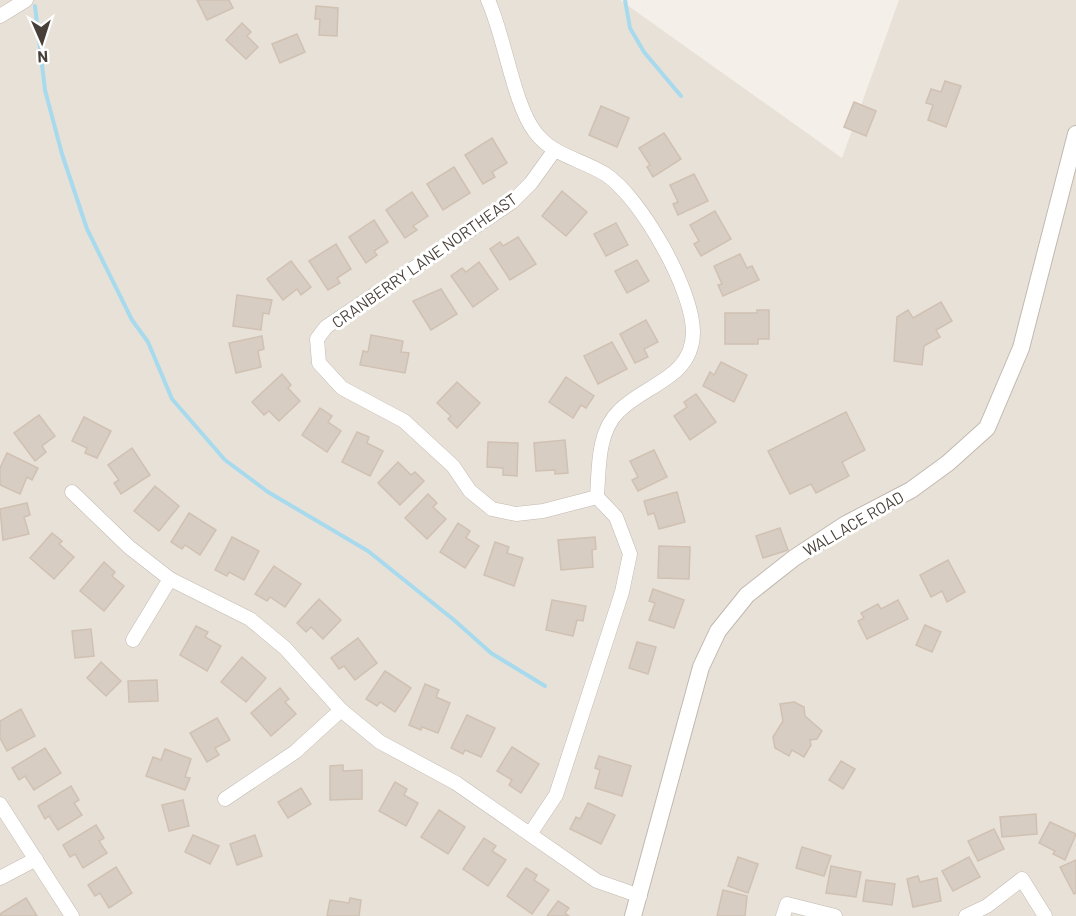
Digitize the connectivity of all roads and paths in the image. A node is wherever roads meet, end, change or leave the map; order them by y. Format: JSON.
{"nodes":[{"id":1,"x":26,"y":0,"type":"edge"},
{"id":2,"x":488,"y":0,"type":"edge"},
{"id":3,"x":0,"y":16,"type":"edge"},
{"id":4,"x":1076,"y":134,"type":"edge"},
{"id":5,"x":554,"y":151,"type":"junction"},
{"id":6,"x":72,"y":492,"type":"dead end"},
{"id":7,"x":597,"y":497,"type":"junction"},
{"id":8,"x":170,"y":579,"type":"junction"},
{"id":9,"x":133,"y":640,"type":"dead end"},
{"id":10,"x":341,"y":710,"type":"junction"},
{"id":11,"x":225,"y":799,"type":"dead end"},
{"id":12,"x":0,"y":804,"type":"edge"},
{"id":13,"x":530,"y":834,"type":"junction"},
{"id":14,"x":36,"y":859,"type":"junction"},
{"id":15,"x":0,"y":878,"type":"edge"},
{"id":16,"x":640,"y":896,"type":"junction"},
{"id":17,"x":72,"y":916,"type":"edge"},
{"id":18,"x":633,"y":916,"type":"edge"},
{"id":19,"x":783,"y":916,"type":"edge"},
{"id":20,"x":835,"y":916,"type":"edge"},
{"id":21,"x":966,"y":916,"type":"edge"},
{"id":22,"x":1045,"y":916,"type":"edge"}],
"edges":[{"from":1,"to":3,"type":"street"},
{"from":2,"to":5,"type":"street"},
{"from":4,"to":16,"type":"street","name":"WALLACE ROAD"},
{"from":5,"to":7,"type":"street"},
{"from":5,"to":7,"type":"street","name":"CRANBERRY LANE NORTHEAST"},
{"from":6,"to":8,"type":"street"},
{"from":7,"to":13,"type":"street"},
{"from":8,"to":9,"type":"street"},
{"from":8,"to":10,"type":"street"},
{"from":10,"to":11,"type":"street"},
{"from":10,"to":13,"type":"street"},
{"from":12,"to":14,"type":"street"},
{"from":13,"to":16,"type":"street"},
{"from":14,"to":15,"type":"street"},
{"from":14,"to":17,"type":"street"},
{"from":16,"to":18,"type":"street","name":"WALLACE ROAD"},
{"from":19,"to":20,"type":"street"},
{"from":21,"to":22,"type":"street"}]}
